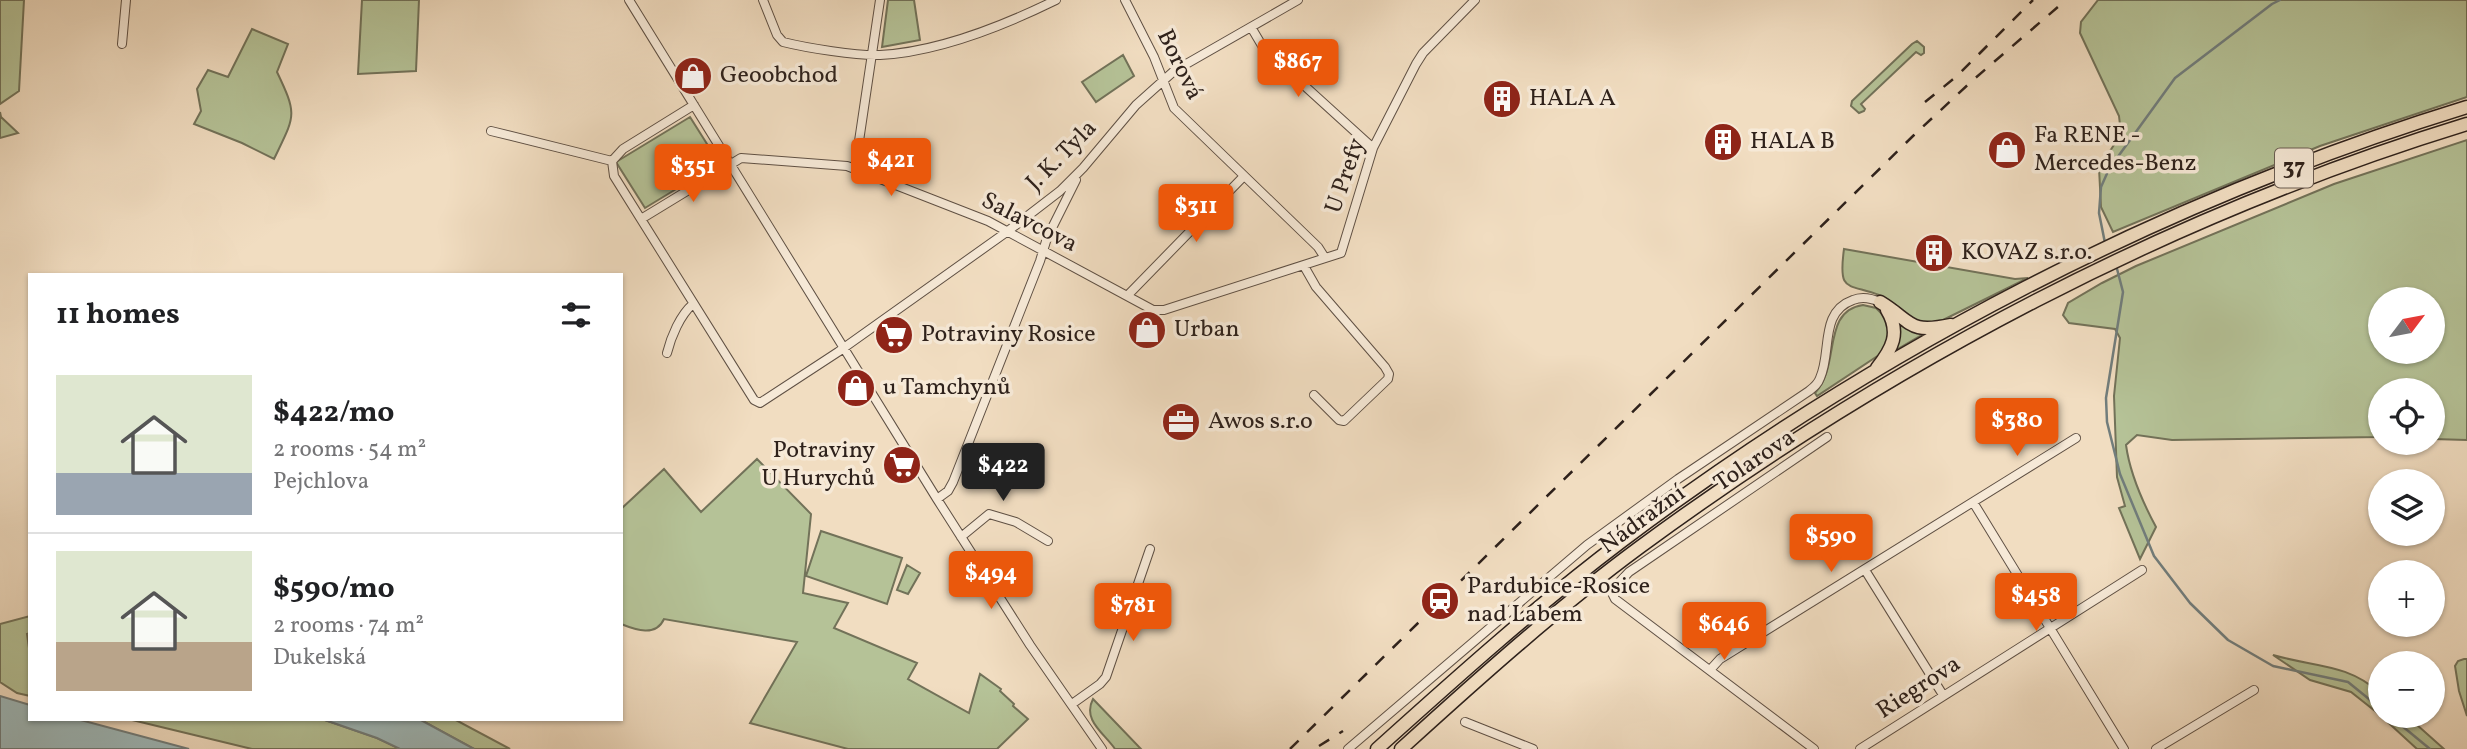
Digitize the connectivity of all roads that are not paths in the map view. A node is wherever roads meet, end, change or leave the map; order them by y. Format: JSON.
{"nodes":[{"id":1,"x":126,"y":0,"type":"edge"},
{"id":2,"x":629,"y":0,"type":"edge"},
{"id":3,"x":763,"y":0,"type":"edge"},
{"id":4,"x":880,"y":0,"type":"edge"},
{"id":5,"x":1056,"y":0,"type":"edge"},
{"id":6,"x":1125,"y":0,"type":"edge"},
{"id":7,"x":1297,"y":0,"type":"edge"},
{"id":8,"x":1475,"y":0,"type":"edge"},
{"id":9,"x":1251,"y":27,"type":"junction"},
{"id":10,"x":122,"y":44,"type":"dead end"},
{"id":11,"x":872,"y":55,"type":"junction"},
{"id":12,"x":1163,"y":81,"type":"junction"},
{"id":13,"x":694,"y":105,"type":"junction"},
{"id":14,"x":2467,"y":107,"type":"edge"},
{"id":15,"x":2467,"y":124,"type":"edge"},
{"id":16,"x":491,"y":131,"type":"dead end"},
{"id":17,"x":1373,"y":148,"type":"junction"},
{"id":18,"x":612,"y":161,"type":"junction"},
{"id":19,"x":730,"y":164,"type":"junction"},
{"id":20,"x":855,"y":168,"type":"junction"},
{"id":21,"x":1083,"y":168,"type":"junction"},
{"id":22,"x":1244,"y":176,"type":"junction"},
{"id":23,"x":641,"y":219,"type":"junction"},
{"id":24,"x":1008,"y":231,"type":"junction"},
{"id":25,"x":1043,"y":250,"type":"junction"},
{"id":26,"x":1325,"y":258,"type":"junction"},
{"id":27,"x":1304,"y":266,"type":"junction"},
{"id":28,"x":1127,"y":296,"type":"junction"},
{"id":29,"x":1880,"y":302,"type":"junction"},
{"id":30,"x":693,"y":304,"type":"junction"},
{"id":31,"x":1962,"y":323,"type":"junction"},
{"id":32,"x":843,"y":348,"type":"junction"},
{"id":33,"x":667,"y":353,"type":"dead end"},
{"id":34,"x":1871,"y":374,"type":"junction"},
{"id":35,"x":1314,"y":395,"type":"dead end"},
{"id":36,"x":1827,"y":437,"type":"dead end"},
{"id":37,"x":2076,"y":438,"type":"dead end"},
{"id":38,"x":937,"y":499,"type":"junction"},
{"id":39,"x":1973,"y":502,"type":"junction"},
{"id":40,"x":961,"y":537,"type":"junction"},
{"id":41,"x":1048,"y":541,"type":"dead end"},
{"id":42,"x":1150,"y":549,"type":"dead end"},
{"id":43,"x":1865,"y":570,"type":"junction"},
{"id":44,"x":2142,"y":570,"type":"dead end"},
{"id":45,"x":2050,"y":628,"type":"junction"},
{"id":46,"x":1710,"y":670,"type":"junction"},
{"id":47,"x":2254,"y":690,"type":"dead end"},
{"id":48,"x":1943,"y":695,"type":"junction"},
{"id":49,"x":1072,"y":704,"type":"junction"},
{"id":50,"x":1465,"y":722,"type":"dead end"},
{"id":51,"x":1102,"y":749,"type":"edge"},
{"id":52,"x":1348,"y":749,"type":"edge"},
{"id":53,"x":1377,"y":749,"type":"edge"},
{"id":54,"x":1401,"y":749,"type":"edge"},
{"id":55,"x":1533,"y":749,"type":"edge"},
{"id":56,"x":1814,"y":749,"type":"edge"},
{"id":57,"x":1860,"y":749,"type":"edge"},
{"id":58,"x":2123,"y":749,"type":"edge"},
{"id":59,"x":2156,"y":749,"type":"edge"}],
"edges":[{"from":1,"to":10,"type":"street"},
{"from":2,"to":13,"type":"street"},
{"from":3,"to":11,"type":"street"},
{"from":4,"to":11,"type":"street"},
{"from":5,"to":11,"type":"street"},
{"from":6,"to":12,"type":"street","name":"Borová"},
{"from":7,"to":9,"type":"street","name":"J. K. Tyla"},
{"from":8,"to":17,"type":"street","name":"U Prefy"},
{"from":9,"to":12,"type":"street","name":"J. K. Tyla"},
{"from":9,"to":17,"type":"street"},
{"from":11,"to":20,"type":"street"},
{"from":12,"to":21,"type":"street","name":"J. K. Tyla"},
{"from":12,"to":22,"type":"street","name":"Borová"},
{"from":13,"to":18,"type":"street"},
{"from":13,"to":19,"type":"street"},
{"from":14,"to":31,"type":"main road","number":"37"},
{"from":15,"to":54,"type":"main road","name":"Nádražní","number":"37"},
{"from":16,"to":18,"type":"street"},
{"from":17,"to":26,"type":"street","name":"U Prefy"},
{"from":18,"to":23,"type":"street"},
{"from":19,"to":20,"type":"street","name":"Salavcova"},
{"from":19,"to":23,"type":"street"},
{"from":19,"to":32,"type":"street"},
{"from":20,"to":24,"type":"street","name":"Salavcova"},
{"from":21,"to":24,"type":"street","name":"J. K. Tyla"},
{"from":21,"to":25,"type":"street"},
{"from":22,"to":26,"type":"street","name":"Borová"},
{"from":22,"to":28,"type":"street"},
{"from":23,"to":30,"type":"street"},
{"from":24,"to":25,"type":"street","name":"Salavcova"},
{"from":24,"to":32,"type":"street","name":"J. K. Tyla"},
{"from":25,"to":28,"type":"street","name":"Salavcova"},
{"from":25,"to":38,"type":"street"},
{"from":26,"to":27,"type":"street","name":"Salavcova"},
{"from":27,"to":28,"type":"street","name":"Salavcova"},
{"from":27,"to":35,"type":"street"},
{"from":29,"to":31,"type":"main road"},
{"from":29,"to":34,"type":"main road"},
{"from":29,"to":52,"type":"street"},
{"from":30,"to":32,"type":"street","name":"J. K. Tyla"},
{"from":30,"to":33,"type":"street"},
{"from":31,"to":34,"type":"main road","number":"37"},
{"from":32,"to":38,"type":"street"},
{"from":34,"to":53,"type":"main road","name":"Nádražní","number":"37"},
{"from":36,"to":46,"type":"street","name":"Tolarova"},
{"from":37,"to":39,"type":"street"},
{"from":38,"to":40,"type":"street"},
{"from":39,"to":43,"type":"street"},
{"from":39,"to":45,"type":"street"},
{"from":40,"to":41,"type":"street"},
{"from":40,"to":49,"type":"street"},
{"from":42,"to":49,"type":"street"},
{"from":43,"to":46,"type":"street"},
{"from":43,"to":48,"type":"street"},
{"from":44,"to":45,"type":"street","name":"Riegrova"},
{"from":45,"to":48,"type":"street","name":"Riegrova"},
{"from":45,"to":58,"type":"street"},
{"from":46,"to":56,"type":"street","name":"Tolarova"},
{"from":47,"to":59,"type":"street"},
{"from":48,"to":57,"type":"street","name":"Riegrova"},
{"from":49,"to":51,"type":"street"},
{"from":50,"to":55,"type":"street"}]}
